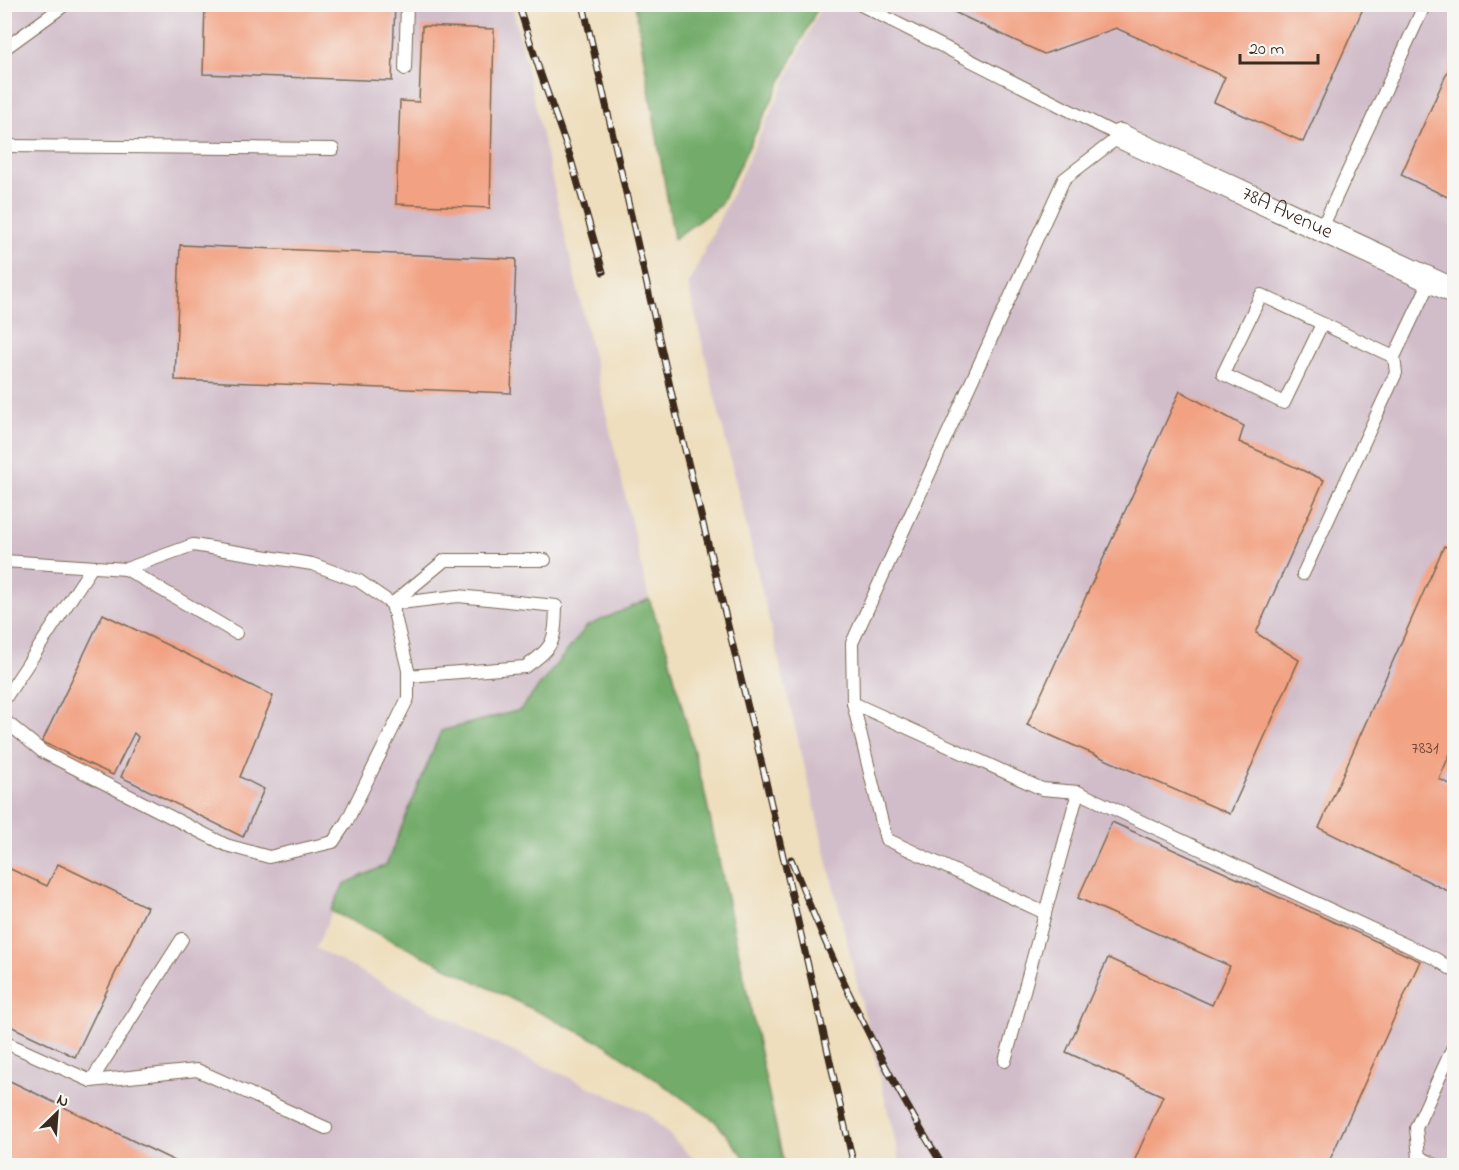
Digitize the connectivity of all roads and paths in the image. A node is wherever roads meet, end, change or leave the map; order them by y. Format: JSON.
{"nodes":[{"id":1,"x":66,"y":4,"type":"edge"},
{"id":2,"x":407,"y":4,"type":"edge"},
{"id":3,"x":859,"y":4,"type":"edge"},
{"id":4,"x":1425,"y":4,"type":"edge"},
{"id":5,"x":4,"y":49,"type":"edge"},
{"id":6,"x":405,"y":69,"type":"dead end"},
{"id":7,"x":1120,"y":136,"type":"junction"},
{"id":8,"x":4,"y":146,"type":"edge"},
{"id":9,"x":333,"y":149,"type":"dead end"},
{"id":10,"x":1321,"y":230,"type":"junction"},
{"id":11,"x":1430,"y":281,"type":"junction"},
{"id":12,"x":1455,"y":291,"type":"edge"},
{"id":13,"x":1322,"y":324,"type":"junction"},
{"id":14,"x":1394,"y":357,"type":"junction"},
{"id":15,"x":545,"y":560,"type":"dead end"},
{"id":16,"x":4,"y":561,"type":"edge"},
{"id":17,"x":92,"y":567,"type":"junction"},
{"id":18,"x":126,"y":569,"type":"junction"},
{"id":19,"x":1303,"y":574,"type":"dead end"},
{"id":20,"x":392,"y":604,"type":"junction"},
{"id":21,"x":236,"y":633,"type":"dead end"},
{"id":22,"x":408,"y":676,"type":"junction"},
{"id":23,"x":4,"y":700,"type":"edge"},
{"id":24,"x":853,"y":703,"type":"junction"},
{"id":25,"x":4,"y":720,"type":"edge"},
{"id":26,"x":1078,"y":792,"type":"junction"},
{"id":27,"x":1045,"y":913,"type":"junction"},
{"id":28,"x":182,"y":939,"type":"dead end"},
{"id":29,"x":1455,"y":971,"type":"edge"},
{"id":30,"x":4,"y":1042,"type":"edge"},
{"id":31,"x":1455,"y":1045,"type":"edge"},
{"id":32,"x":1005,"y":1060,"type":"dead end"},
{"id":33,"x":91,"y":1081,"type":"junction"},
{"id":34,"x":326,"y":1128,"type":"dead end"},
{"id":35,"x":1418,"y":1161,"type":"edge"},
{"id":36,"x":1438,"y":1166,"type":"edge"}],
"edges":[{"from":1,"to":5,"type":"lane"},
{"from":2,"to":6,"type":"lane"},
{"from":3,"to":7,"type":"lane"},
{"from":4,"to":10,"type":"lane"},
{"from":7,"to":10,"type":"street","name":"78A Avenue"},
{"from":7,"to":24,"type":"lane"},
{"from":8,"to":9,"type":"lane"},
{"from":10,"to":11,"type":"street","name":"78A Avenue"},
{"from":11,"to":12,"type":"street","name":"78A Avenue"},
{"from":11,"to":14,"type":"lane"},
{"from":13,"to":13,"type":"lane"},
{"from":13,"to":14,"type":"lane"},
{"from":14,"to":19,"type":"lane"},
{"from":15,"to":20,"type":"lane"},
{"from":16,"to":17,"type":"lane"},
{"from":17,"to":18,"type":"lane"},
{"from":17,"to":23,"type":"lane"},
{"from":18,"to":20,"type":"lane"},
{"from":18,"to":21,"type":"lane"},
{"from":20,"to":22,"type":"lane"},
{"from":20,"to":22,"type":"lane"},
{"from":22,"to":25,"type":"lane"},
{"from":24,"to":26,"type":"lane"},
{"from":24,"to":27,"type":"lane"},
{"from":26,"to":27,"type":"lane"},
{"from":26,"to":29,"type":"lane"},
{"from":27,"to":32,"type":"lane"},
{"from":28,"to":33,"type":"lane"},
{"from":30,"to":33,"type":"lane"},
{"from":31,"to":35,"type":"lane"},
{"from":33,"to":34,"type":"lane"},
{"from":35,"to":36,"type":"lane"}]}
